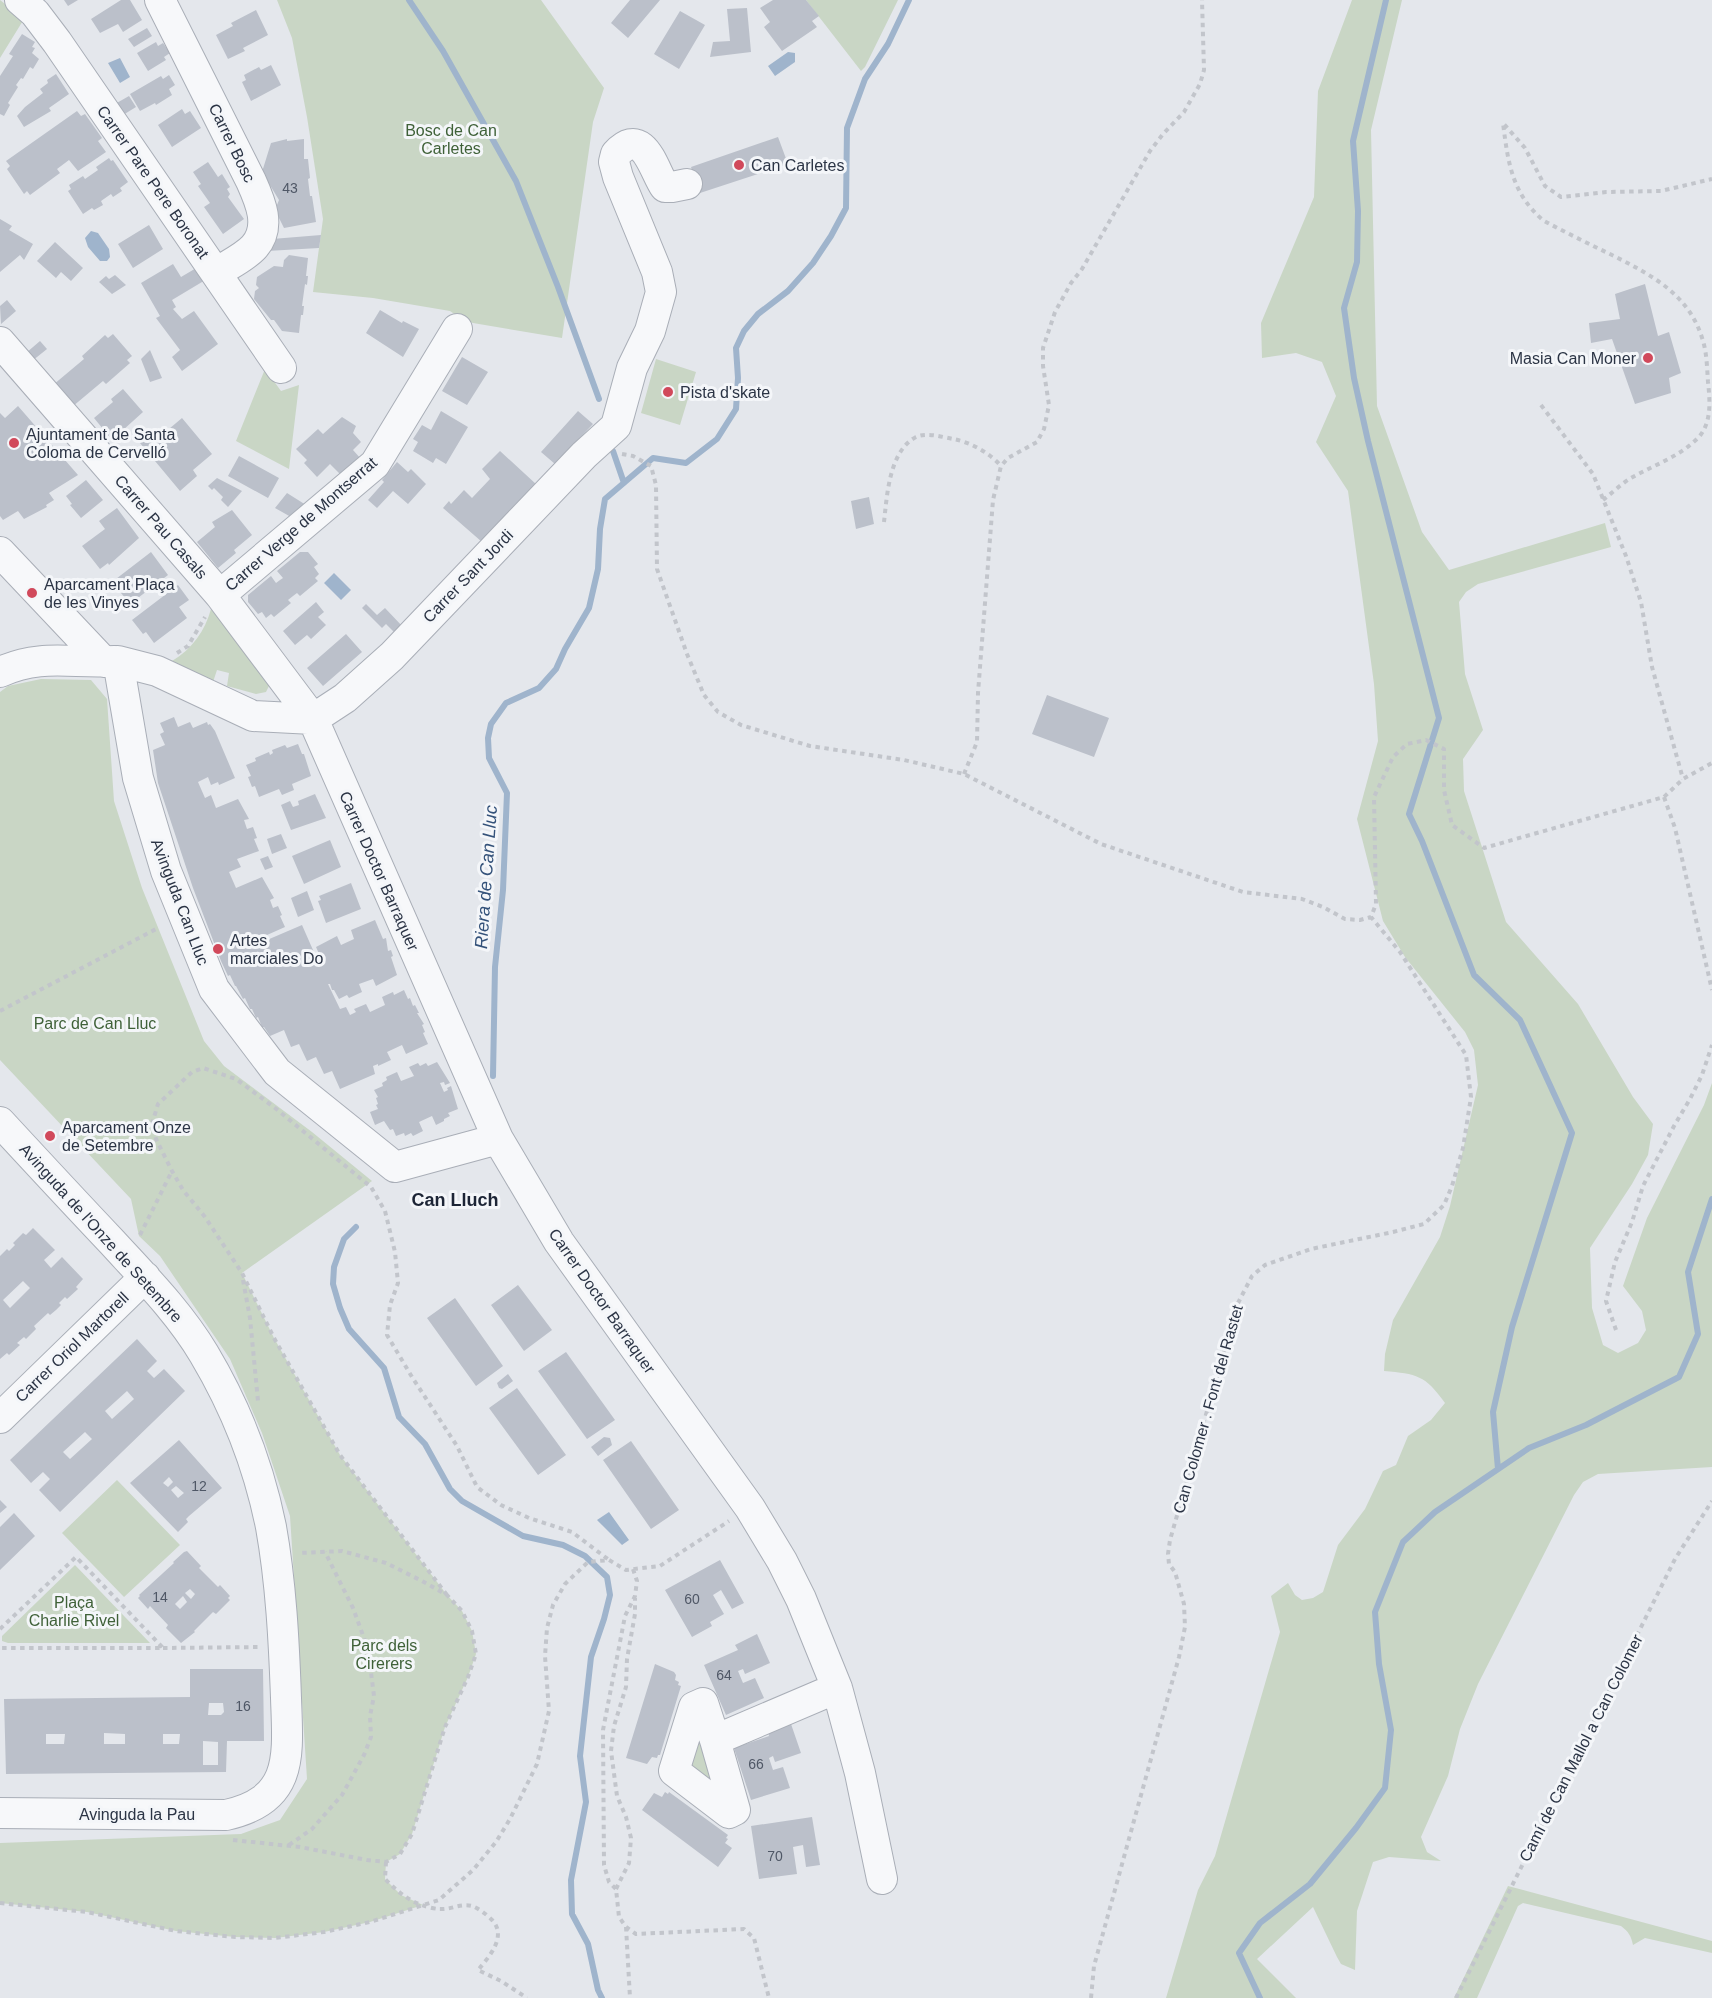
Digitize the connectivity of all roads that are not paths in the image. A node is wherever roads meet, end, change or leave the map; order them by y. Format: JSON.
{"nodes":[{"id":1,"x":20,"y":0,"type":"edge"},
{"id":2,"x":160,"y":0,"type":"edge"},
{"id":3,"x":687,"y":183,"type":"dead end"},
{"id":4,"x":216,"y":273,"type":"junction"},
{"id":5,"x":457,"y":329,"type":"dead end"},
{"id":6,"x":0,"y":342,"type":"edge"},
{"id":7,"x":281,"y":368,"type":"dead end"},
{"id":8,"x":0,"y":552,"type":"edge"},
{"id":9,"x":213,"y":603,"type":"junction"},
{"id":10,"x":111,"y":661,"type":"junction"},
{"id":11,"x":0,"y":672,"type":"edge"},
{"id":12,"x":313,"y":719,"type":"junction"},
{"id":13,"x":0,"y":1122,"type":"edge"},
{"id":14,"x":498,"y":1139,"type":"junction"},
{"id":15,"x":145,"y":1277,"type":"junction"},
{"id":16,"x":0,"y":1418,"type":"edge"},
{"id":17,"x":837,"y":1688,"type":"junction"},
{"id":18,"x":715,"y":1740,"type":"dead end"},
{"id":19,"x":269,"y":1794,"type":"joint"},
{"id":20,"x":0,"y":1813,"type":"edge"},
{"id":21,"x":882,"y":1879,"type":"dead end"}],
"edges":[{"from":1,"to":4,"type":"street","name":"Carrer Pare Pere Boronat"},
{"from":2,"to":4,"type":"street","name":"Carrer Bosc"},
{"from":3,"to":12,"type":"street","name":"Carrer Sant Jordi"},
{"from":4,"to":7,"type":"street","name":"Carrer Pare Pere Boronat"},
{"from":5,"to":9,"type":"street","name":"Carrer Verge de Montserrat"},
{"from":6,"to":9,"type":"street","name":"Carrer Pau Casals"},
{"from":8,"to":10,"type":"street"},
{"from":9,"to":12,"type":"street","name":"Carrer Pau Casals"},
{"from":10,"to":11,"type":"street"},
{"from":10,"to":12,"type":"street"},
{"from":10,"to":14,"type":"street","name":"Avinguda Can Lluc"},
{"from":12,"to":14,"type":"street","name":"Carrer Doctor Barraquer"},
{"from":13,"to":15,"type":"street","name":"Avinguda de l'Onze de Setembre"},
{"from":14,"to":17,"type":"street","name":"Carrer Doctor Barraquer"},
{"from":15,"to":16,"type":"street","name":"Carrer Oriol Martorell"},
{"from":15,"to":19,"type":"street","name":"Avinguda de l'Onze de Setembre"},
{"from":17,"to":18,"type":"street"},
{"from":17,"to":21,"type":"street","name":"Carrer Doctor Barraquer"},
{"from":19,"to":20,"type":"street","name":"Avinguda la Pau"}]}
